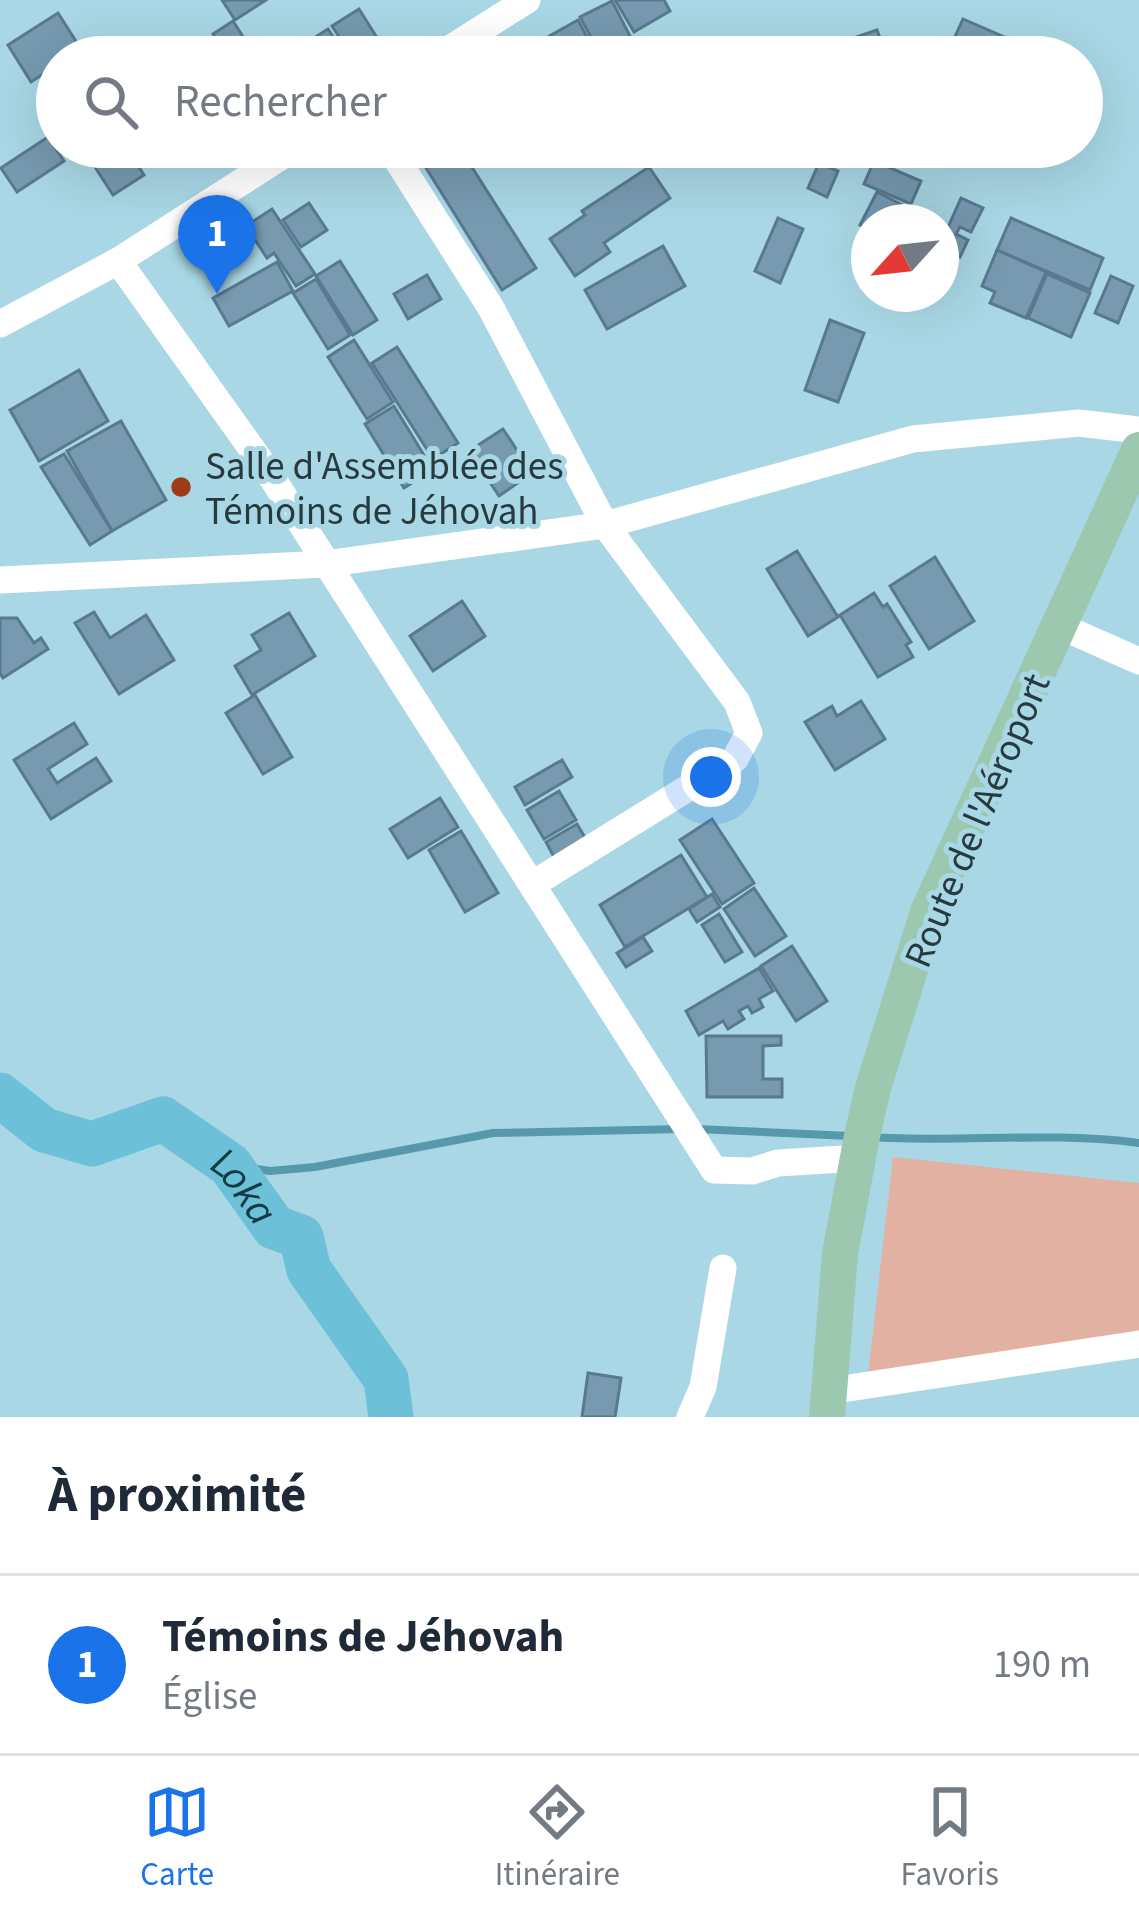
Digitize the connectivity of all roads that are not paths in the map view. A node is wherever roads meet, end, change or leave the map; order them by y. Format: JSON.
{"nodes":[{"id":1,"x":527,"y":0,"type":"edge"},
{"id":2,"x":470,"y":36,"type":"edge"},
{"id":3,"x":263,"y":168,"type":"edge"},
{"id":4,"x":402,"y":168,"type":"edge"},
{"id":5,"x":118,"y":261,"type":"junction"},
{"id":6,"x":0,"y":324,"type":"edge"},
{"id":7,"x":1139,"y":430,"type":"edge"},
{"id":8,"x":1139,"y":450,"type":"edge"},
{"id":9,"x":605,"y":525,"type":"junction"},
{"id":10,"x":326,"y":564,"type":"junction"},
{"id":11,"x":0,"y":580,"type":"edge"},
{"id":12,"x":1060,"y":626,"type":"junction"},
{"id":13,"x":1139,"y":661,"type":"edge"},
{"id":14,"x":533,"y":884,"type":"junction"},
{"id":15,"x":859,"y":1158,"type":"junction"},
{"id":16,"x":723,"y":1268,"type":"dead end"},
{"id":17,"x":1139,"y":1344,"type":"edge"},
{"id":18,"x":828,"y":1404,"type":"edge"},
{"id":19,"x":690,"y":1417,"type":"edge"}],
"edges":[{"from":1,"to":2,"type":"street"},
{"from":3,"to":5,"type":"street"},
{"from":4,"to":9,"type":"street"},
{"from":5,"to":6,"type":"street"},
{"from":5,"to":10,"type":"street"},
{"from":7,"to":9,"type":"street"},
{"from":8,"to":12,"type":"main road","name":"Route de l'Aéroport"},
{"from":9,"to":10,"type":"street"},
{"from":9,"to":14,"type":"street"},
{"from":10,"to":11,"type":"street"},
{"from":10,"to":14,"type":"street"},
{"from":12,"to":13,"type":"street"},
{"from":12,"to":15,"type":"main road","name":"Route de l'Aéroport"},
{"from":14,"to":15,"type":"street"},
{"from":15,"to":18,"type":"main road","name":"Route de l'Aéroport"},
{"from":16,"to":19,"type":"street"},
{"from":17,"to":18,"type":"street"}]}
